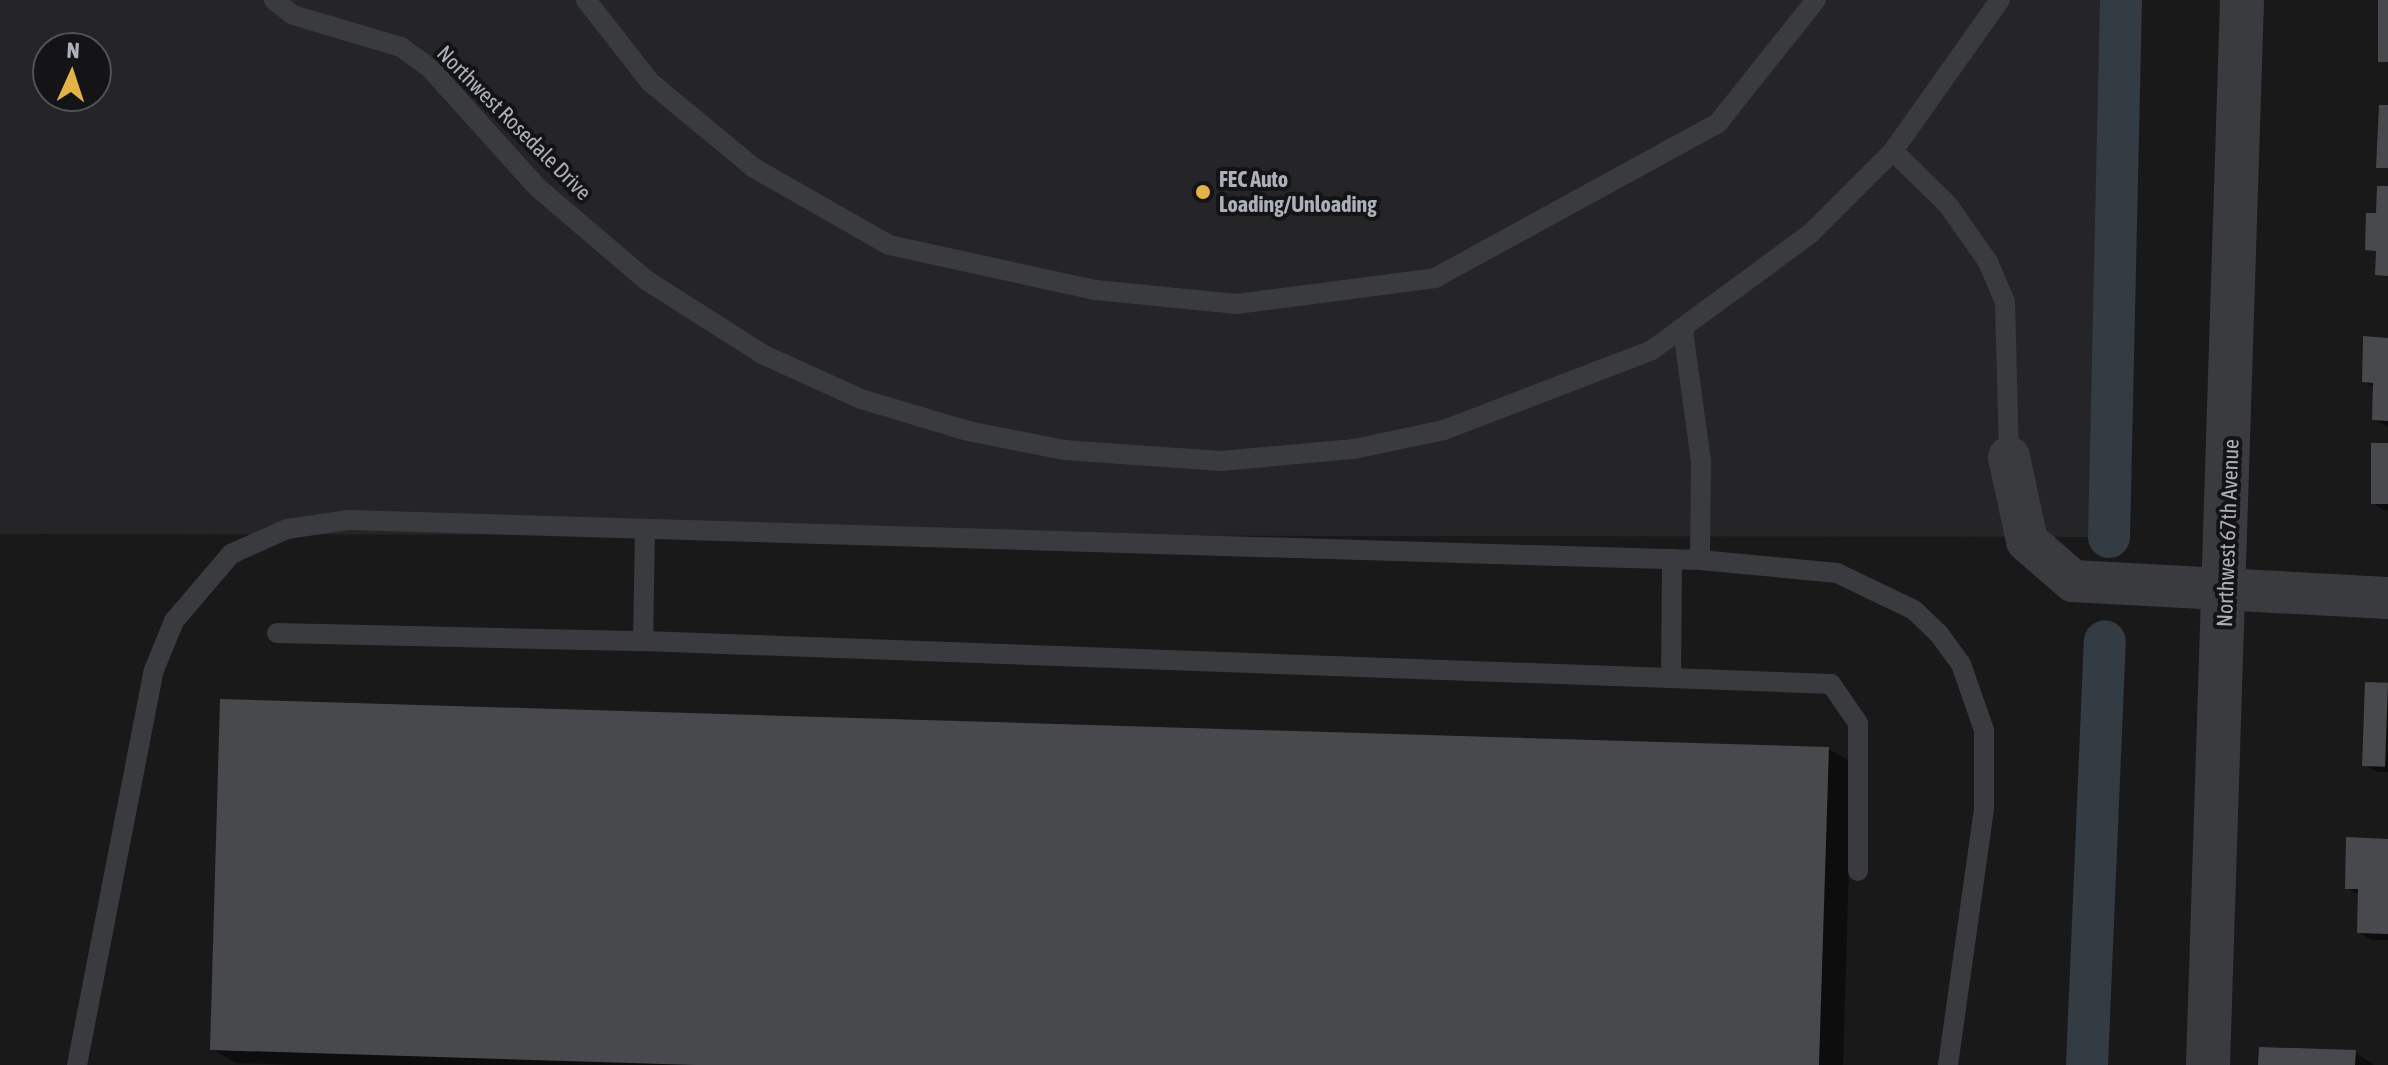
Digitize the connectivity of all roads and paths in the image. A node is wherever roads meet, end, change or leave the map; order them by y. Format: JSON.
{"nodes":[{"id":1,"x":274,"y":0,"type":"edge"},
{"id":2,"x":586,"y":0,"type":"edge"},
{"id":3,"x":1816,"y":0,"type":"edge"},
{"id":4,"x":2000,"y":0,"type":"edge"},
{"id":5,"x":2242,"y":0,"type":"edge"},
{"id":6,"x":1893,"y":151,"type":"junction"},
{"id":7,"x":1683,"y":330,"type":"junction"},
{"id":8,"x":2009,"y":457,"type":"joint"},
{"id":9,"x":645,"y":529,"type":"junction"},
{"id":10,"x":1672,"y":559,"type":"junction"},
{"id":11,"x":1700,"y":560,"type":"junction"},
{"id":12,"x":2227,"y":593,"type":"junction"},
{"id":13,"x":2388,"y":598,"type":"edge"},
{"id":14,"x":277,"y":633,"type":"dead end"},
{"id":15,"x":643,"y":641,"type":"junction"},
{"id":16,"x":1671,"y":678,"type":"junction"},
{"id":17,"x":1858,"y":871,"type":"dead end"},
{"id":18,"x":77,"y":1065,"type":"edge"},
{"id":19,"x":1948,"y":1065,"type":"edge"},
{"id":20,"x":2208,"y":1065,"type":"edge"}],
"edges":[{"from":1,"to":7,"type":"lane","name":"Northwest Rosedale Drive"},
{"from":2,"to":3,"type":"lane"},
{"from":4,"to":6,"type":"lane","name":"Northwest Rosedale Drive"},
{"from":5,"to":12,"type":"street","name":"Northwest 67th Avenue"},
{"from":6,"to":7,"type":"lane","name":"Northwest Rosedale Drive"},
{"from":6,"to":8,"type":"lane"},
{"from":7,"to":11,"type":"lane"},
{"from":8,"to":12,"type":"street"},
{"from":9,"to":10,"type":"lane"},
{"from":9,"to":15,"type":"lane"},
{"from":9,"to":18,"type":"lane"},
{"from":10,"to":11,"type":"lane"},
{"from":10,"to":16,"type":"lane"},
{"from":11,"to":19,"type":"lane"},
{"from":12,"to":13,"type":"street"},
{"from":12,"to":20,"type":"street","name":"Northwest 67th Avenue"},
{"from":14,"to":15,"type":"lane"},
{"from":15,"to":16,"type":"lane"},
{"from":16,"to":17,"type":"lane"}]}
